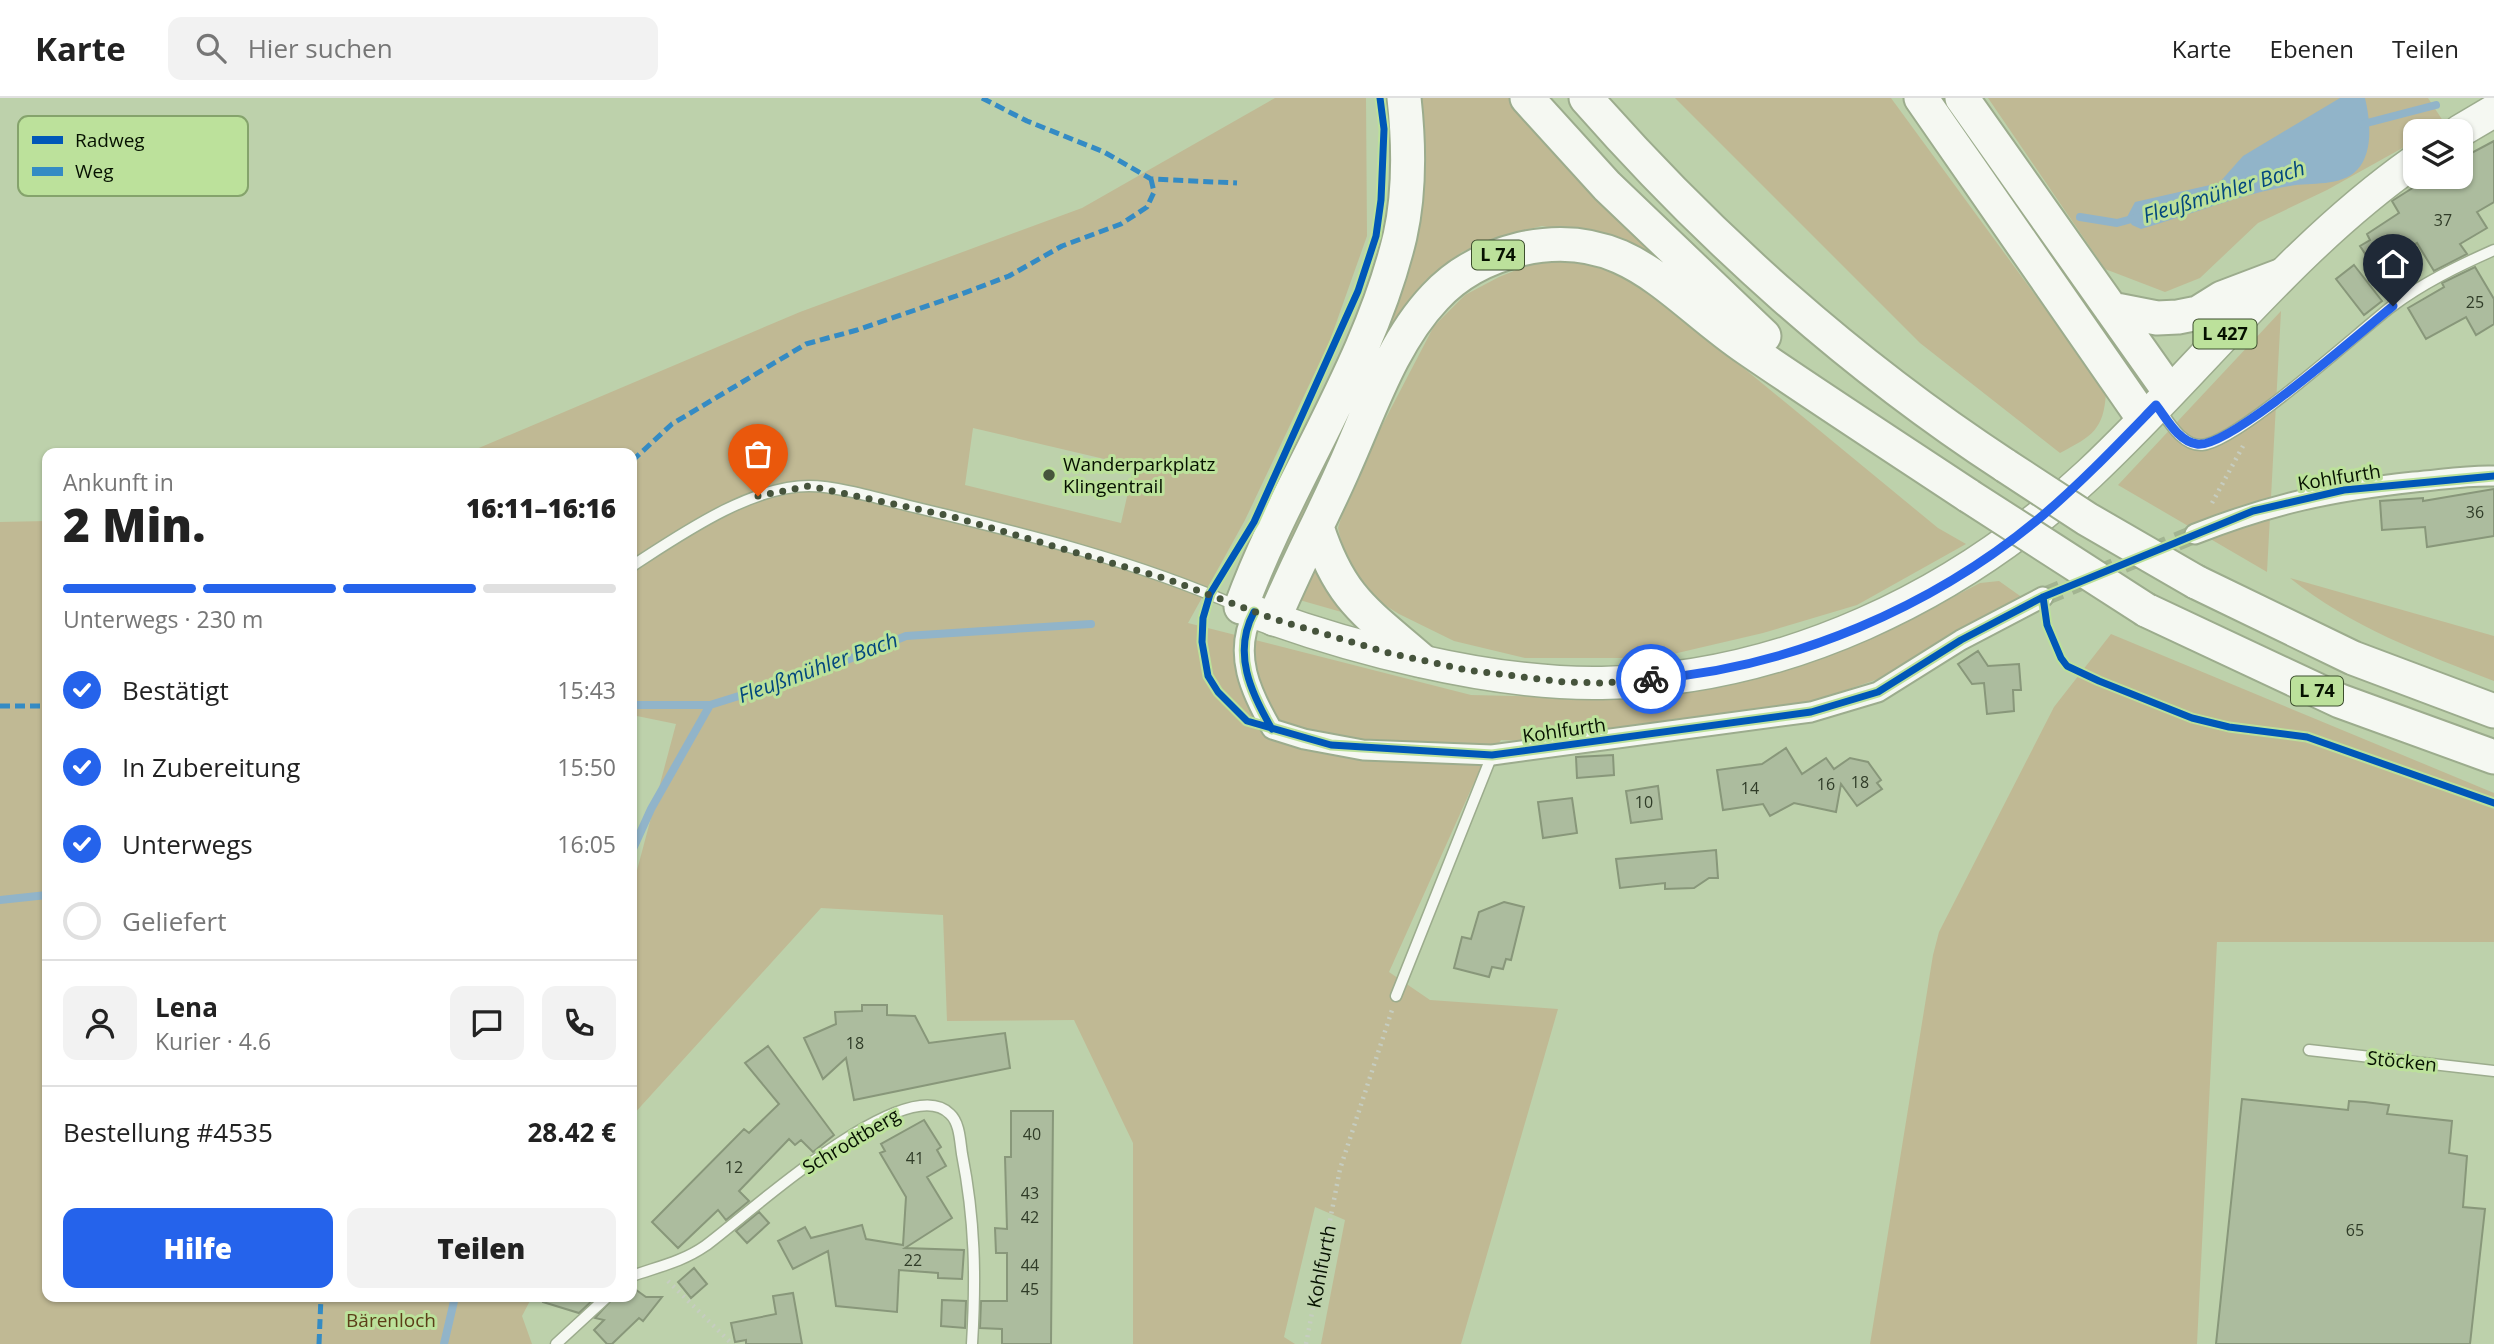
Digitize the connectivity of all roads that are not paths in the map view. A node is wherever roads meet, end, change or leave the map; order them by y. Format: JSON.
{"nodes":[{"id":1,"x":1404,"y":98,"type":"edge"},
{"id":2,"x":1527,"y":98,"type":"edge"},
{"id":3,"x":1586,"y":98,"type":"edge"},
{"id":4,"x":1921,"y":98,"type":"edge"},
{"id":5,"x":1962,"y":98,"type":"edge"},
{"id":6,"x":2494,"y":111,"type":"edge"},
{"id":7,"x":1606,"y":112,"type":"edge"},
{"id":8,"x":2473,"y":123,"type":"edge"},
{"id":9,"x":2403,"y":171,"type":"edge"},
{"id":10,"x":2494,"y":250,"type":"edge"},
{"id":11,"x":2280,"y":276,"type":"junction"},
{"id":12,"x":2111,"y":309,"type":"junction"},
{"id":13,"x":2156,"y":405,"type":"junction"},
{"id":14,"x":1877,"y":433,"type":"junction"},
{"id":15,"x":2494,"y":476,"type":"edge"},
{"id":16,"x":1317,"y":527,"type":"junction"},
{"id":17,"x":2195,"y":534,"type":"tunnel mouth"},
{"id":18,"x":637,"y":563,"type":"edge"},
{"id":19,"x":2043,"y":597,"type":"tunnel mouth"},
{"id":20,"x":1256,"y":613,"type":"junction"},
{"id":21,"x":1421,"y":660,"type":"junction"},
{"id":22,"x":2494,"y":711,"type":"edge"},
{"id":23,"x":1492,"y":755,"type":"junction"},
{"id":24,"x":2494,"y":757,"type":"edge"},
{"id":25,"x":1396,"y":996,"type":"road end"},
{"id":26,"x":2309,"y":1050,"type":"dead end"},
{"id":27,"x":2494,"y":1071,"type":"edge"},
{"id":28,"x":637,"y":1274,"type":"edge"},
{"id":29,"x":601,"y":1302,"type":"edge"},
{"id":30,"x":555,"y":1344,"type":"edge"},
{"id":31,"x":972,"y":1344,"type":"edge"}],
"edges":[{"from":1,"to":20,"type":"highway"},
{"from":2,"to":14,"type":"highway","number":"L 74"},
{"from":3,"to":7,"type":"highway","number":"L 74"},
{"from":4,"to":13,"type":"highway"},
{"from":5,"to":12,"type":"highway"},
{"from":6,"to":8,"type":"main road"},
{"from":7,"to":22,"type":"highway","number":"L 74","bridge":true},
{"from":9,"to":11,"type":"main road","number":"L 427"},
{"from":10,"to":13,"type":"lane"},
{"from":11,"to":12,"type":"highway"},
{"from":11,"to":13,"type":"main road","number":"L 427"},
{"from":12,"to":13,"type":"highway"},
{"from":13,"to":21,"type":"main road","number":"L 427"},
{"from":14,"to":16,"type":"highway","number":"L 74"},
{"from":14,"to":24,"type":"highway","number":"L 74","bridge":true},
{"from":15,"to":17,"type":"street","name":"Kohlfurth"},
{"from":16,"to":20,"type":"highway","number":"L 74"},
{"from":16,"to":21,"type":"highway"},
{"from":18,"to":20,"type":"lane"},
{"from":19,"to":23,"type":"street","name":"Kohlfurth"},
{"from":20,"to":21,"type":"main road","number":"L 427"},
{"from":20,"to":23,"type":"street","name":"Kohlfurth"},
{"from":23,"to":25,"type":"lane"},
{"from":26,"to":27,"type":"lane","name":"Stöcken"},
{"from":28,"to":31,"type":"lane","name":"Schrodtberg"},
{"from":29,"to":30,"type":"lane"}]}
